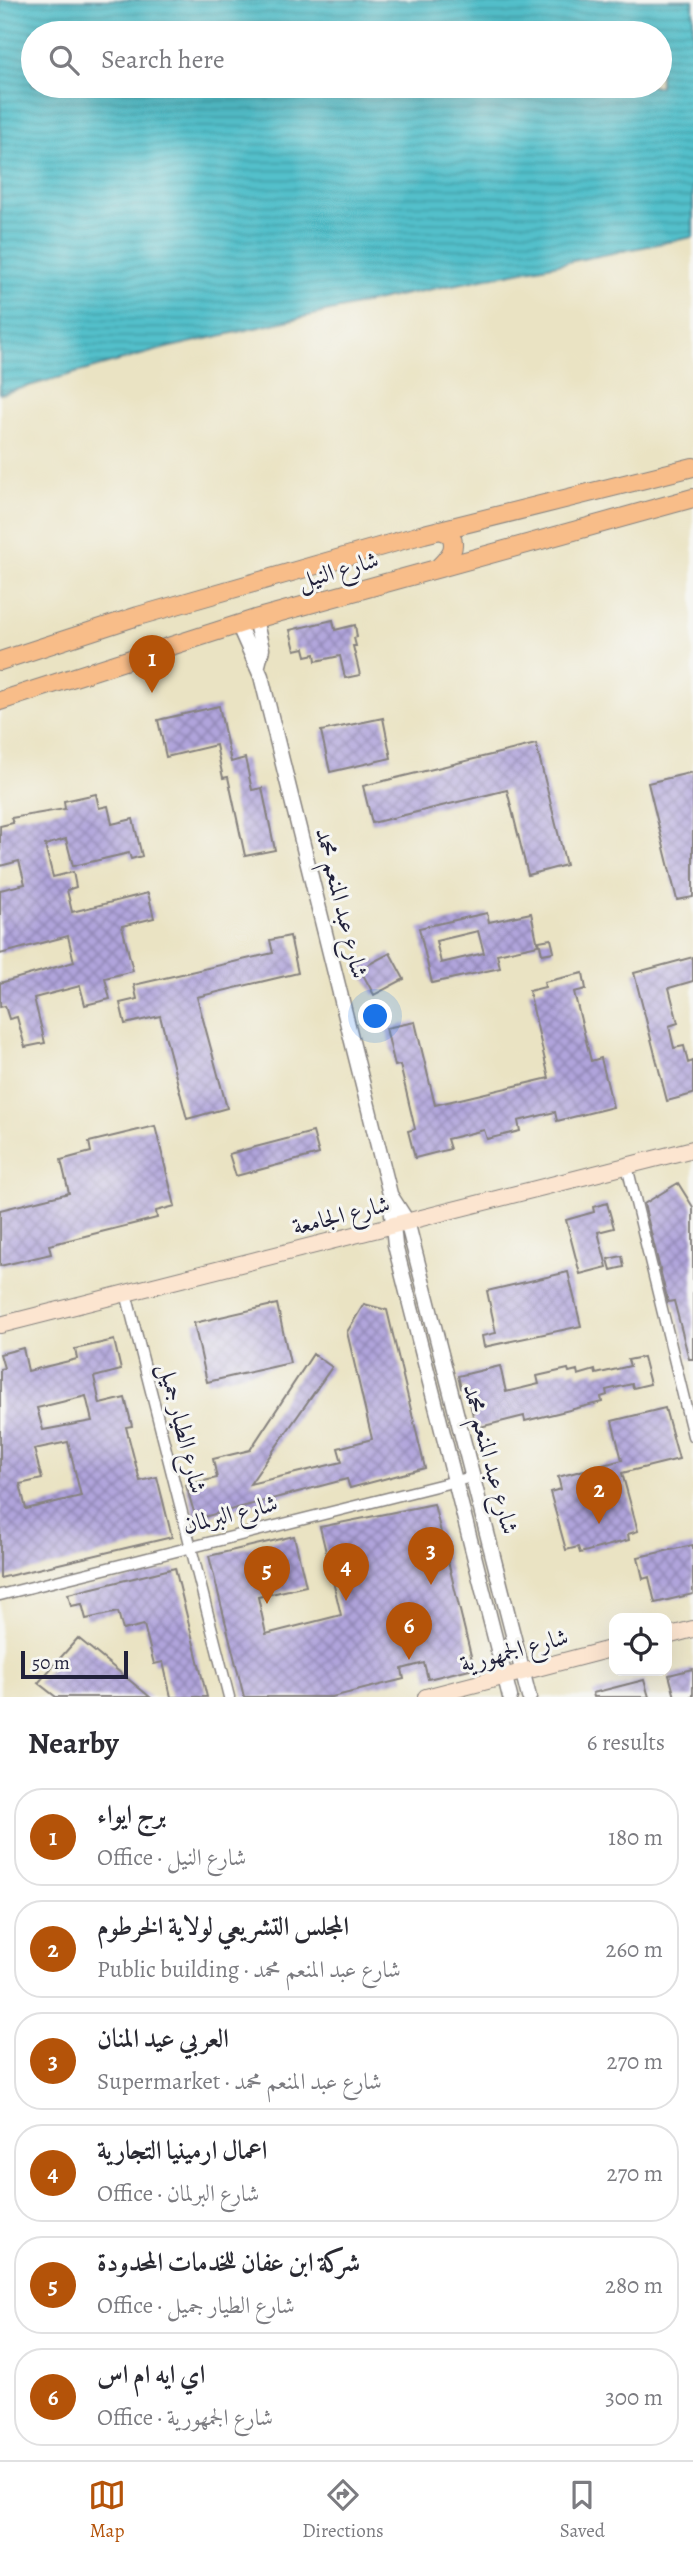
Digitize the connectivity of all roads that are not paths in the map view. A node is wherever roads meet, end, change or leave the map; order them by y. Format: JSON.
{"nodes":[{"id":1,"x":693,"y":467,"type":"edge"},
{"id":2,"x":692,"y":502,"type":"edge"},
{"id":3,"x":439,"y":530,"type":"junction"},
{"id":4,"x":439,"y":567,"type":"junction"},
{"id":5,"x":246,"y":622,"type":"junction"},
{"id":6,"x":0,"y":661,"type":"edge"},
{"id":7,"x":0,"y":701,"type":"edge"},
{"id":8,"x":693,"y":1149,"type":"edge"},
{"id":9,"x":627,"y":1166,"type":"junction"},
{"id":10,"x":390,"y":1194,"type":"junction"},
{"id":11,"x":407,"y":1221,"type":"junction"},
{"id":12,"x":391,"y":1226,"type":"junction"},
{"id":13,"x":126,"y":1293,"type":"junction"},
{"id":14,"x":0,"y":1325,"type":"edge"},
{"id":15,"x":691,"y":1421,"type":"edge"},
{"id":16,"x":693,"y":1436,"type":"edge"},
{"id":17,"x":472,"y":1477,"type":"junction"},
{"id":18,"x":454,"y":1481,"type":"junction"},
{"id":19,"x":191,"y":1545,"type":"junction"},
{"id":20,"x":0,"y":1595,"type":"edge"},
{"id":21,"x":693,"y":1629,"type":"edge"},
{"id":22,"x":672,"y":1635,"type":"edge"},
{"id":23,"x":609,"y":1649,"type":"edge"},
{"id":24,"x":522,"y":1670,"type":"junction"},
{"id":25,"x":504,"y":1675,"type":"junction"},
{"id":26,"x":229,"y":1697,"type":"edge"},
{"id":27,"x":426,"y":1697,"type":"edge"},
{"id":28,"x":510,"y":1697,"type":"edge"},
{"id":29,"x":529,"y":1697,"type":"edge"}],
"edges":[{"from":1,"to":3,"type":"main road","name":"شارع النيل"},
{"from":2,"to":4,"type":"main road","name":"شارع النيل"},
{"from":3,"to":4,"type":"main road"},
{"from":3,"to":6,"type":"main road","name":"شارع النيل"},
{"from":4,"to":5,"type":"main road","name":"شارع النيل"},
{"from":5,"to":7,"type":"main road","name":"شارع النيل"},
{"from":5,"to":10,"type":"street","name":"شارع عبد المنعم محمد"},
{"from":8,"to":9,"type":"main road","name":"شارع الجامعة"},
{"from":9,"to":11,"type":"main road","name":"شارع الجامعة"},
{"from":9,"to":15,"type":"street"},
{"from":10,"to":11,"type":"street","name":"شارع عبد المنعم محمد"},
{"from":10,"to":12,"type":"street","name":"شارع عبد المنعم محمد"},
{"from":11,"to":12,"type":"main road","name":"شارع الجامعة"},
{"from":11,"to":17,"type":"street","name":"شارع عبد المنعم محمد"},
{"from":12,"to":13,"type":"main road","name":"شارع الجامعة"},
{"from":12,"to":18,"type":"street","name":"شارع عبد المنعم محمد"},
{"from":13,"to":14,"type":"main road","name":"شارع الجامعة"},
{"from":13,"to":19,"type":"street","name":"شارع الطيار جميل"},
{"from":15,"to":16,"type":"street"},
{"from":17,"to":18,"type":"street","name":"شارع البرلمان"},
{"from":17,"to":24,"type":"street","name":"شارع عبد المنعم محمد"},
{"from":18,"to":19,"type":"street","name":"شارع البرلمان"},
{"from":18,"to":25,"type":"street","name":"شارع عبد المنعم محمد"},
{"from":19,"to":20,"type":"street","name":"شارع البرلمان"},
{"from":19,"to":26,"type":"street","name":"شارع الطيار جميل"},
{"from":21,"to":22,"type":"main road"},
{"from":23,"to":24,"type":"main road","name":"شارع الجمهورية"},
{"from":24,"to":25,"type":"main road","name":"شارع الجمهورية"},
{"from":24,"to":29,"type":"street","name":"شارع عبد المنعم محمد"},
{"from":25,"to":27,"type":"main road","name":"شارع الجمهورية"},
{"from":25,"to":28,"type":"street","name":"شارع عبد المنعم محمد"}]}
